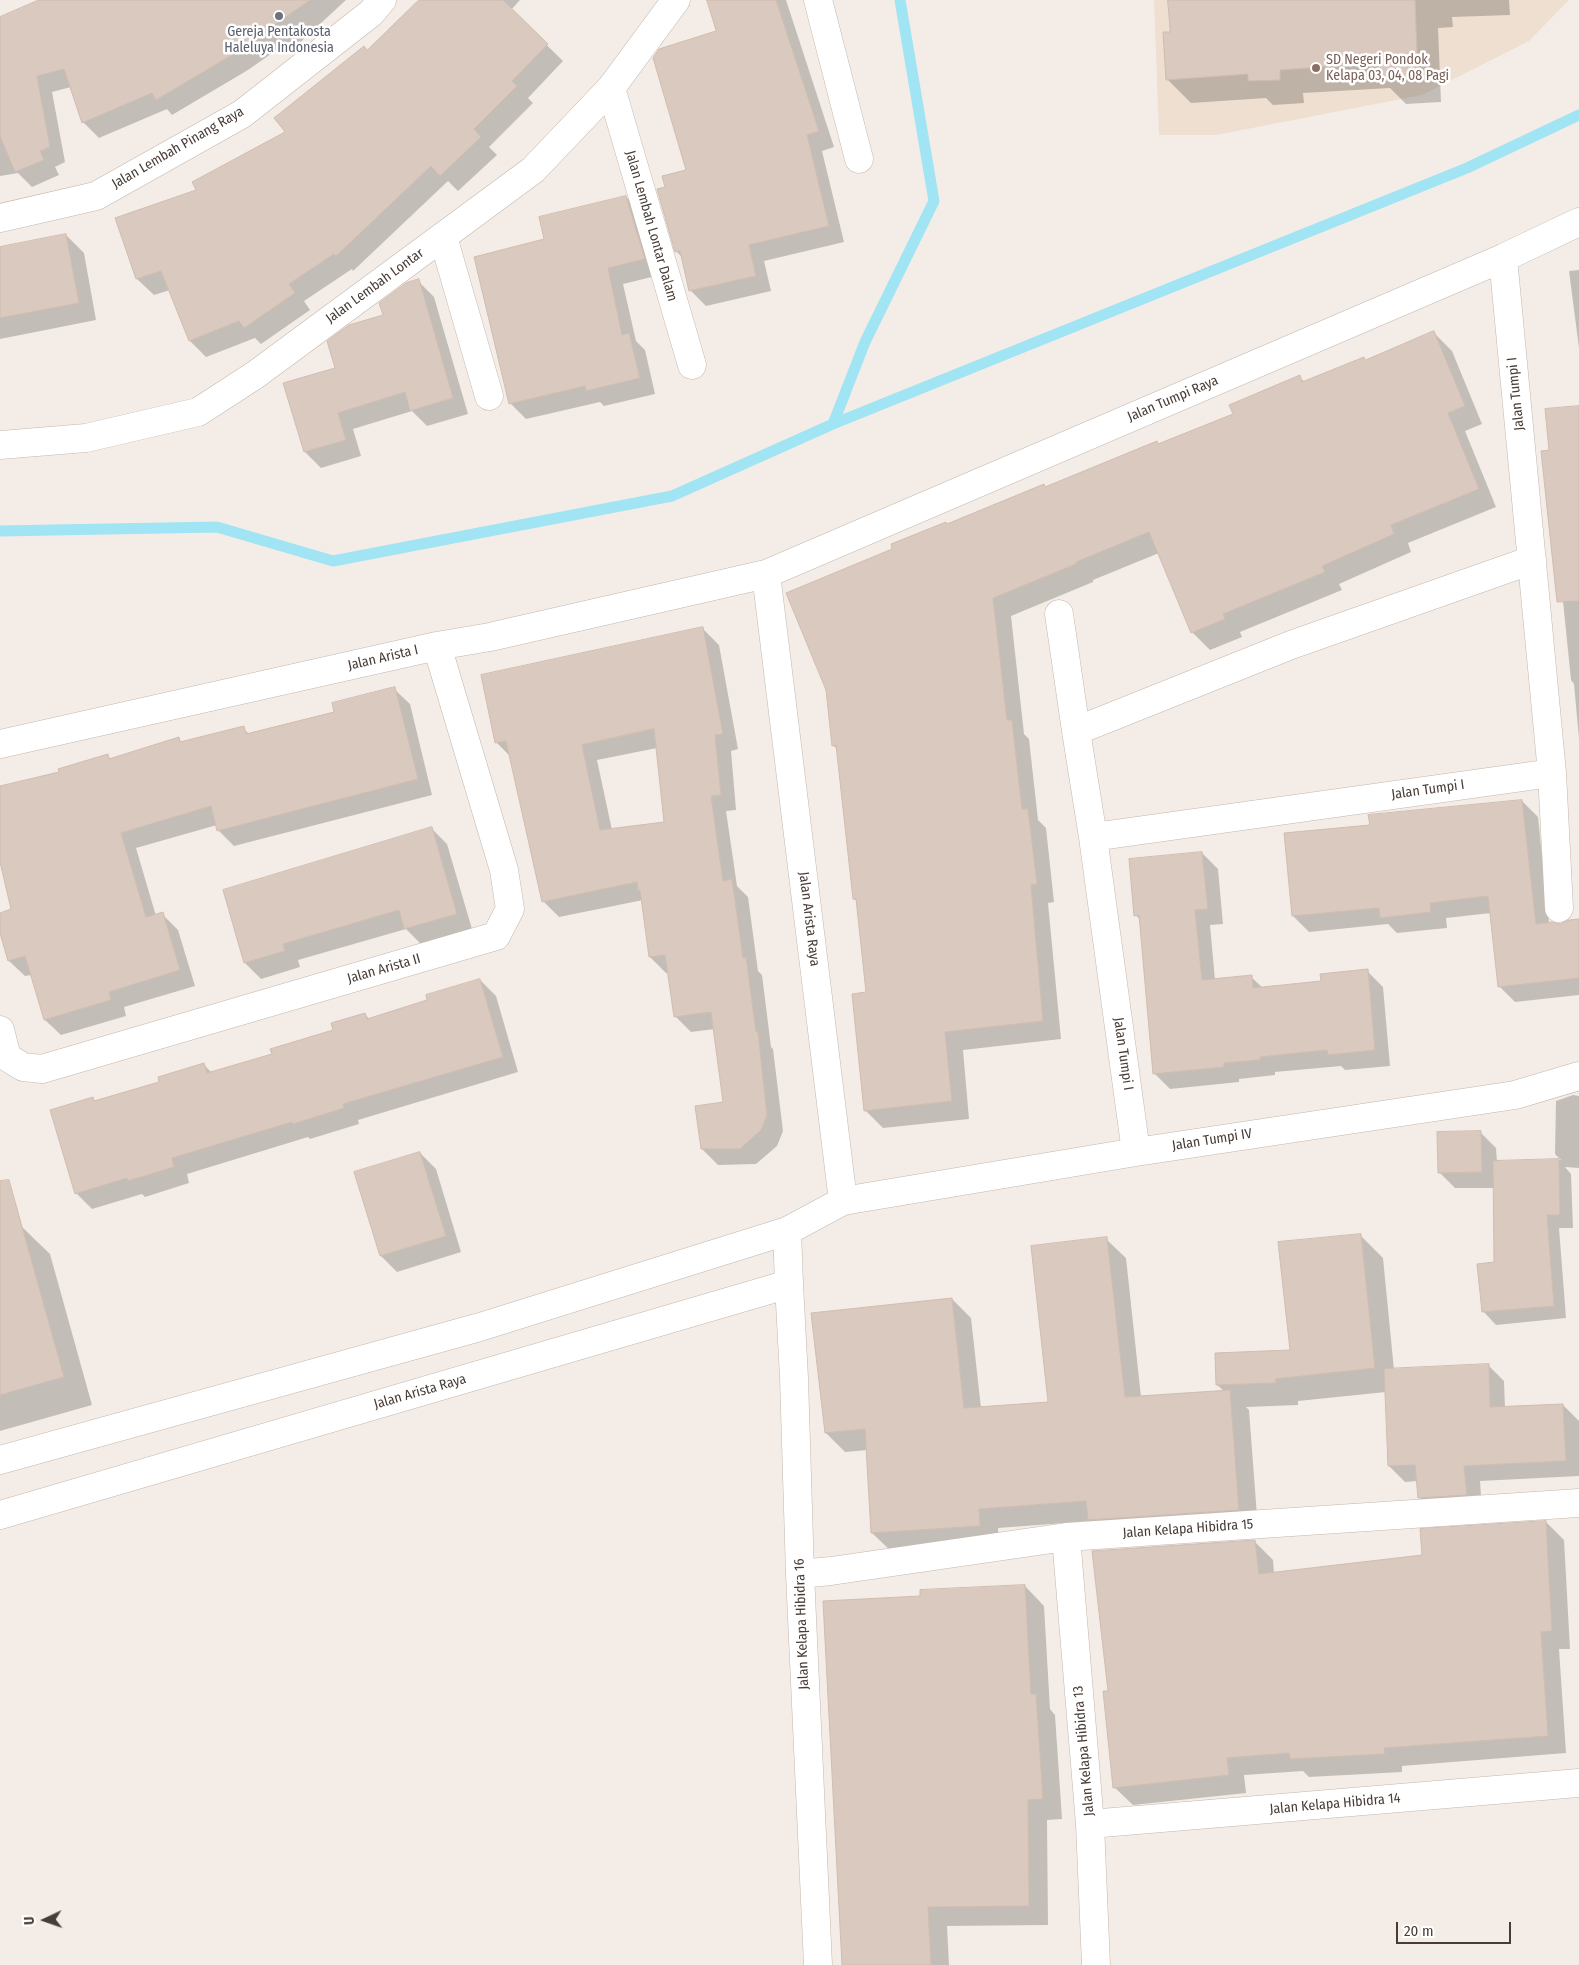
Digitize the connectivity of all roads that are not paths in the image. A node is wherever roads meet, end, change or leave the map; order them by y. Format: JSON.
{"nodes":[{"id":1,"x":382,"y":0,"type":"edge"},
{"id":2,"x":676,"y":0,"type":"edge"},
{"id":3,"x":818,"y":0,"type":"edge"},
{"id":4,"x":611,"y":88,"type":"junction"},
{"id":5,"x":859,"y":159,"type":"dead end"},
{"id":6,"x":0,"y":218,"type":"edge"},
{"id":7,"x":1579,"y":222,"type":"edge"},
{"id":8,"x":443,"y":237,"type":"junction"},
{"id":9,"x":1502,"y":258,"type":"junction"},
{"id":10,"x":692,"y":365,"type":"dead end"},
{"id":11,"x":490,"y":396,"type":"dead end"},
{"id":12,"x":0,"y":446,"type":"edge"},
{"id":13,"x":1532,"y":560,"type":"junction"},
{"id":14,"x":766,"y":574,"type":"junction"},
{"id":15,"x":1059,"y":614,"type":"dead end"},
{"id":16,"x":437,"y":646,"type":"junction"},
{"id":17,"x":1076,"y":731,"type":"junction"},
{"id":18,"x":0,"y":744,"type":"edge"},
{"id":19,"x":1552,"y":773,"type":"junction"},
{"id":20,"x":1093,"y":837,"type":"junction"},
{"id":21,"x":1559,"y":908,"type":"dead end"},
{"id":22,"x":0,"y":1030,"type":"edge"},
{"id":23,"x":1579,"y":1076,"type":"edge"},
{"id":24,"x":1136,"y":1152,"type":"junction"},
{"id":25,"x":843,"y":1201,"type":"junction"},
{"id":26,"x":787,"y":1231,"type":"junction"},
{"id":27,"x":789,"y":1284,"type":"junction"},
{"id":28,"x":0,"y":1460,"type":"edge"},
{"id":29,"x":1579,"y":1503,"type":"edge"},
{"id":30,"x":0,"y":1515,"type":"edge"},
{"id":31,"x":1066,"y":1537,"type":"junction"},
{"id":32,"x":800,"y":1574,"type":"junction"},
{"id":33,"x":1579,"y":1783,"type":"edge"},
{"id":34,"x":1090,"y":1824,"type":"junction"},
{"id":35,"x":818,"y":1965,"type":"edge"},
{"id":36,"x":1096,"y":1965,"type":"edge"}],
"edges":[{"from":1,"to":6,"type":"street","name":"Jalan Lembah Pinang Raya"},
{"from":2,"to":4,"type":"street","name":"Jalan Lembah Lontar"},
{"from":3,"to":5,"type":"street"},
{"from":4,"to":8,"type":"street","name":"Jalan Lembah Lontar"},
{"from":4,"to":10,"type":"street","name":"Jalan Lembah Lontar Dalam"},
{"from":7,"to":9,"type":"street","name":"Jalan Tumpi Raya"},
{"from":8,"to":11,"type":"street"},
{"from":8,"to":12,"type":"street","name":"Jalan Lembah Lontar"},
{"from":9,"to":13,"type":"street","name":"Jalan Tumpi I"},
{"from":9,"to":14,"type":"street","name":"Jalan Tumpi Raya"},
{"from":13,"to":17,"type":"street"},
{"from":13,"to":19,"type":"street","name":"Jalan Tumpi I"},
{"from":14,"to":16,"type":"street","name":"Jalan Arista I"},
{"from":14,"to":25,"type":"street","name":"Jalan Arista Raya"},
{"from":15,"to":17,"type":"street","name":"Jalan Tumpi I"},
{"from":16,"to":18,"type":"street","name":"Jalan Arista I"},
{"from":16,"to":22,"type":"street","name":"Jalan Arista II"},
{"from":17,"to":20,"type":"street","name":"Jalan Tumpi I"},
{"from":19,"to":20,"type":"street","name":"Jalan Tumpi I"},
{"from":19,"to":21,"type":"street"},
{"from":20,"to":24,"type":"street","name":"Jalan Tumpi I"},
{"from":23,"to":24,"type":"street","name":"Jalan Tumpi IV"},
{"from":24,"to":25,"type":"street","name":"Jalan Tumpi IV"},
{"from":25,"to":26,"type":"street"},
{"from":26,"to":27,"type":"street"},
{"from":26,"to":28,"type":"street"},
{"from":27,"to":30,"type":"street","name":"Jalan Arista Raya"},
{"from":27,"to":32,"type":"street","name":"Jalan Kelapa Hibidra 16"},
{"from":29,"to":31,"type":"street","name":"Jalan Kelapa Hibidra 15"},
{"from":31,"to":32,"type":"street","name":"Jalan Kelapa Hibidra 15"},
{"from":31,"to":34,"type":"street","name":"Jalan Kelapa Hibidra 13"},
{"from":32,"to":35,"type":"street","name":"Jalan Kelapa Hibidra 16"},
{"from":33,"to":34,"type":"street","name":"Jalan Kelapa Hibidra 14"},
{"from":34,"to":36,"type":"street","name":"Jalan Kelapa Hibidra 13"}]}
